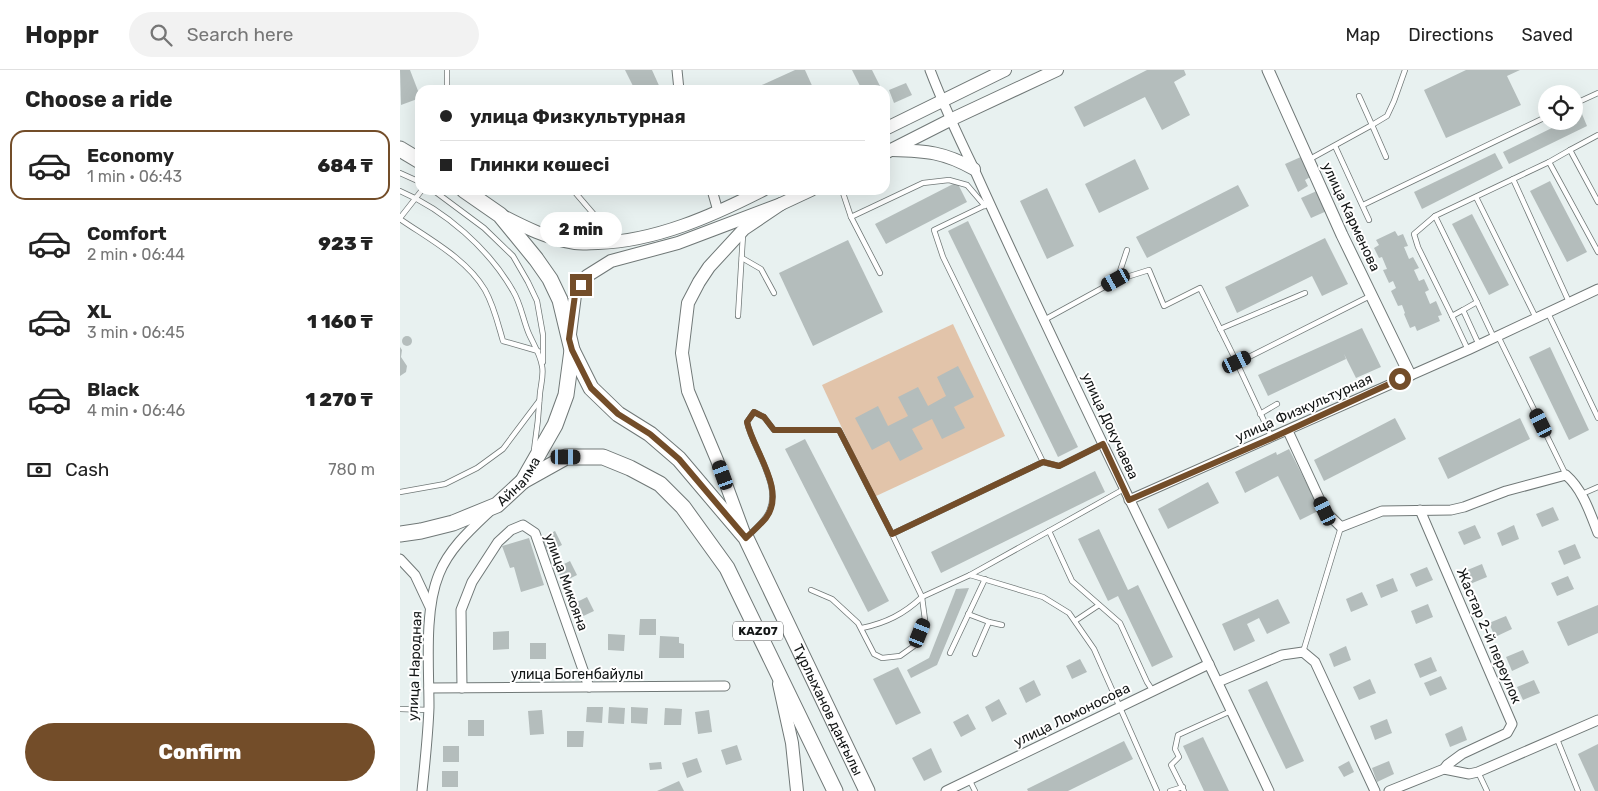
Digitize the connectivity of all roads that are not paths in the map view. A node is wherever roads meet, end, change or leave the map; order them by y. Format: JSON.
{"nodes":[{"id":1,"x":447,"y":70,"type":"edge"},
{"id":2,"x":677,"y":70,"type":"edge"},
{"id":3,"x":930,"y":70,"type":"edge"},
{"id":4,"x":1005,"y":70,"type":"edge"},
{"id":5,"x":1057,"y":70,"type":"edge"},
{"id":6,"x":1268,"y":70,"type":"edge"},
{"id":7,"x":1405,"y":70,"type":"edge"},
{"id":8,"x":447,"y":85,"type":"edge"},
{"id":9,"x":678,"y":85,"type":"edge"},
{"id":10,"x":1598,"y":93,"type":"edge"},
{"id":11,"x":1359,"y":96,"type":"dead end"},
{"id":12,"x":1583,"y":100,"type":"edge"},
{"id":13,"x":942,"y":101,"type":"junction"},
{"id":14,"x":950,"y":120,"type":"junction"},
{"id":15,"x":1538,"y":121,"type":"edge"},
{"id":16,"x":1372,"y":125,"type":"junction"},
{"id":17,"x":890,"y":127,"type":"edge"},
{"id":18,"x":1598,"y":135,"type":"edge"},
{"id":19,"x":1335,"y":146,"type":"junction"},
{"id":20,"x":400,"y":149,"type":"edge"},
{"id":21,"x":890,"y":150,"type":"edge"},
{"id":22,"x":1570,"y":150,"type":"junction"},
{"id":23,"x":890,"y":152,"type":"edge"},
{"id":24,"x":1386,"y":157,"type":"dead end"},
{"id":25,"x":415,"y":158,"type":"edge"},
{"id":26,"x":1308,"y":160,"type":"junction"},
{"id":27,"x":1548,"y":162,"type":"junction"},
{"id":28,"x":974,"y":169,"type":"junction"},
{"id":29,"x":400,"y":173,"type":"edge"},
{"id":30,"x":1513,"y":179,"type":"junction"},
{"id":31,"x":415,"y":180,"type":"edge"},
{"id":32,"x":400,"y":191,"type":"edge"},
{"id":33,"x":418,"y":195,"type":"edge"},
{"id":34,"x":440,"y":195,"type":"edge"},
{"id":35,"x":472,"y":195,"type":"edge"},
{"id":36,"x":577,"y":195,"type":"edge"},
{"id":37,"x":713,"y":195,"type":"edge"},
{"id":38,"x":752,"y":195,"type":"edge"},
{"id":39,"x":801,"y":195,"type":"edge"},
{"id":40,"x":844,"y":195,"type":"edge"},
{"id":41,"x":1476,"y":197,"type":"junction"},
{"id":42,"x":415,"y":198,"type":"junction"},
{"id":43,"x":1598,"y":202,"type":"edge"},
{"id":44,"x":781,"y":204,"type":"junction"},
{"id":45,"x":987,"y":205,"type":"junction"},
{"id":46,"x":1363,"y":205,"type":"junction"},
{"id":47,"x":718,"y":211,"type":"junction"},
{"id":48,"x":500,"y":214,"type":"junction"},
{"id":49,"x":1435,"y":216,"type":"junction"},
{"id":50,"x":851,"y":217,"type":"junction"},
{"id":51,"x":400,"y":219,"type":"edge"},
{"id":52,"x":1369,"y":220,"type":"dead end"},
{"id":53,"x":744,"y":229,"type":"junction"},
{"id":54,"x":618,"y":242,"type":"junction"},
{"id":55,"x":1127,"y":250,"type":"dead end"},
{"id":56,"x":1598,"y":252,"type":"edge"},
{"id":57,"x":742,"y":258,"type":"junction"},
{"id":58,"x":880,"y":273,"type":"dead end"},
{"id":59,"x":1116,"y":280,"type":"junction"},
{"id":60,"x":1598,"y":289,"type":"edge"},
{"id":61,"x":774,"y":293,"type":"dead end"},
{"id":62,"x":1305,"y":293,"type":"dead end"},
{"id":63,"x":1371,"y":295,"type":"junction"},
{"id":64,"x":1477,"y":302,"type":"junction"},
{"id":65,"x":1570,"y":302,"type":"junction"},
{"id":66,"x":1463,"y":310,"type":"junction"},
{"id":67,"x":1548,"y":313,"type":"junction"},
{"id":68,"x":738,"y":316,"type":"dead end"},
{"id":69,"x":1452,"y":316,"type":"junction"},
{"id":70,"x":1536,"y":318,"type":"junction"},
{"id":71,"x":1044,"y":320,"type":"junction"},
{"id":72,"x":1220,"y":329,"type":"junction"},
{"id":73,"x":1496,"y":337,"type":"junction"},
{"id":74,"x":570,"y":345,"type":"junction"},
{"id":75,"x":1479,"y":345,"type":"junction"},
{"id":76,"x":1468,"y":350,"type":"junction"},
{"id":77,"x":538,"y":351,"type":"junction"},
{"id":78,"x":1237,"y":362,"type":"junction"},
{"id":79,"x":543,"y":368,"type":"junction"},
{"id":80,"x":1410,"y":375,"type":"junction"},
{"id":81,"x":540,"y":401,"type":"junction"},
{"id":82,"x":1277,"y":404,"type":"dead end"},
{"id":83,"x":1260,"y":414,"type":"junction"},
{"id":84,"x":1598,"y":418,"type":"edge"},
{"id":85,"x":1288,"y":431,"type":"junction"},
{"id":86,"x":1272,"y":438,"type":"junction"},
{"id":87,"x":1103,"y":444,"type":"junction"},
{"id":88,"x":1043,"y":462,"type":"junction"},
{"id":89,"x":532,"y":464,"type":"junction"},
{"id":90,"x":1566,"y":475,"type":"junction"},
{"id":91,"x":523,"y":480,"type":"junction"},
{"id":92,"x":1598,"y":487,"type":"edge"},
{"id":93,"x":1124,"y":489,"type":"junction"},
{"id":94,"x":400,"y":492,"type":"edge"},
{"id":95,"x":1582,"y":494,"type":"junction"},
{"id":96,"x":1129,"y":500,"type":"junction"},
{"id":97,"x":497,"y":505,"type":"junction"},
{"id":98,"x":1420,"y":510,"type":"junction"},
{"id":99,"x":1341,"y":527,"type":"junction"},
{"id":100,"x":1049,"y":531,"type":"junction"},
{"id":101,"x":1598,"y":533,"type":"edge"},
{"id":102,"x":400,"y":534,"type":"edge"},
{"id":103,"x":892,"y":534,"type":"junction"},
{"id":104,"x":746,"y":538,"type":"junction"},
{"id":105,"x":400,"y":559,"type":"edge"},
{"id":106,"x":970,"y":575,"type":"junction"},
{"id":107,"x":985,"y":579,"type":"junction"},
{"id":108,"x":810,"y":590,"type":"dead end"},
{"id":109,"x":922,"y":597,"type":"junction"},
{"id":110,"x":1099,"y":605,"type":"junction"},
{"id":111,"x":430,"y":607,"type":"junction"},
{"id":112,"x":968,"y":614,"type":"junction"},
{"id":113,"x":1075,"y":621,"type":"junction"},
{"id":114,"x":989,"y":622,"type":"junction"},
{"id":115,"x":1002,"y":625,"type":"dead end"},
{"id":116,"x":862,"y":628,"type":"junction"},
{"id":117,"x":1303,"y":652,"type":"junction"},
{"id":118,"x":950,"y":653,"type":"dead end"},
{"id":119,"x":975,"y":654,"type":"dead end"},
{"id":120,"x":1209,"y":664,"type":"junction"},
{"id":121,"x":775,"y":667,"type":"junction"},
{"id":122,"x":1218,"y":682,"type":"junction"},
{"id":123,"x":725,"y":686,"type":"dead end"},
{"id":124,"x":429,"y":688,"type":"junction"},
{"id":125,"x":462,"y":688,"type":"junction"},
{"id":126,"x":589,"y":688,"type":"junction"},
{"id":127,"x":1153,"y":691,"type":"junction"},
{"id":128,"x":1120,"y":707,"type":"junction"},
{"id":129,"x":400,"y":708,"type":"edge"},
{"id":130,"x":428,"y":710,"type":"junction"},
{"id":131,"x":1232,"y":711,"type":"junction"},
{"id":132,"x":1598,"y":720,"type":"edge"},
{"id":133,"x":1557,"y":739,"type":"junction"},
{"id":134,"x":1444,"y":769,"type":"junction"},
{"id":135,"x":1478,"y":772,"type":"junction"},
{"id":136,"x":969,"y":779,"type":"junction"},
{"id":137,"x":961,"y":788,"type":"edge"},
{"id":138,"x":1184,"y":789,"type":"edge"},
{"id":139,"x":422,"y":791,"type":"edge"},
{"id":140,"x":798,"y":791,"type":"edge"},
{"id":141,"x":835,"y":791,"type":"edge"},
{"id":142,"x":867,"y":791,"type":"edge"},
{"id":143,"x":946,"y":791,"type":"edge"},
{"id":144,"x":976,"y":791,"type":"edge"},
{"id":145,"x":1157,"y":791,"type":"edge"},
{"id":146,"x":1170,"y":791,"type":"edge"},
{"id":147,"x":1269,"y":791,"type":"edge"},
{"id":148,"x":1375,"y":791,"type":"edge"},
{"id":149,"x":1389,"y":791,"type":"edge"},
{"id":150,"x":1487,"y":791,"type":"edge"},
{"id":151,"x":1578,"y":791,"type":"edge"}],
"edges":[{"from":1,"to":8,"type":"lane"},
{"from":2,"to":9,"type":"street"},
{"from":3,"to":13,"type":"street","name":"улица Докучаева"},
{"from":4,"to":13,"type":"main road"},
{"from":5,"to":14,"type":"main road"},
{"from":6,"to":26,"type":"street","name":"улица Карменова"},
{"from":7,"to":16,"type":"lane"},
{"from":10,"to":12,"type":"lane"},
{"from":11,"to":16,"type":"lane"},
{"from":13,"to":14,"type":"street","name":"улица Докучаева"},
{"from":13,"to":17,"type":"main road"},
{"from":14,"to":21,"type":"main road"},
{"from":14,"to":28,"type":"street","name":"улица Докучаева"},
{"from":15,"to":46,"type":"lane"},
{"from":16,"to":19,"type":"lane"},
{"from":16,"to":24,"type":"lane"},
{"from":18,"to":22,"type":"lane"},
{"from":19,"to":26,"type":"lane"},
{"from":19,"to":46,"type":"lane"},
{"from":20,"to":25,"type":"highway"},
{"from":22,"to":27,"type":"lane"},
{"from":22,"to":43,"type":"lane"},
{"from":23,"to":28,"type":"main road"},
{"from":26,"to":63,"type":"street","name":"улица Карменова"},
{"from":27,"to":30,"type":"lane"},
{"from":27,"to":56,"type":"lane"},
{"from":28,"to":45,"type":"street","name":"улица Докучаева"},
{"from":29,"to":31,"type":"lane"},
{"from":30,"to":41,"type":"lane"},
{"from":30,"to":65,"type":"lane"},
{"from":32,"to":42,"type":"lane"},
{"from":33,"to":42,"type":"lane"},
{"from":34,"to":79,"type":"lane"},
{"from":35,"to":48,"type":"highway","name":"Айналма","number":"KAZ07"},
{"from":36,"to":54,"type":"lane"},
{"from":37,"to":47,"type":"street"},
{"from":38,"to":47,"type":"main road"},
{"from":39,"to":44,"type":"main road"},
{"from":40,"to":50,"type":"lane"},
{"from":41,"to":49,"type":"lane"},
{"from":41,"to":70,"type":"lane"},
{"from":42,"to":51,"type":"lane"},
{"from":42,"to":77,"type":"lane"},
{"from":44,"to":53,"type":"main road"},
{"from":44,"to":74,"type":"main road"},
{"from":45,"to":50,"type":"lane"},
{"from":45,"to":71,"type":"street","name":"улица Докучаева"},
{"from":45,"to":88,"type":"lane"},
{"from":46,"to":52,"type":"lane"},
{"from":47,"to":54,"type":"main road"},
{"from":48,"to":54,"type":"main road"},
{"from":48,"to":74,"type":"highway","name":"Айналма","number":"KAZ07"},
{"from":49,"to":64,"type":"lane"},
{"from":49,"to":69,"type":"lane"},
{"from":50,"to":58,"type":"lane"},
{"from":51,"to":77,"type":"lane"},
{"from":53,"to":57,"type":"lane"},
{"from":53,"to":104,"type":"main road"},
{"from":55,"to":59,"type":"lane"},
{"from":57,"to":61,"type":"lane"},
{"from":57,"to":68,"type":"lane"},
{"from":59,"to":71,"type":"lane"},
{"from":59,"to":72,"type":"lane"},
{"from":60,"to":65,"type":"street","name":"улица Физкультурная"},
{"from":62,"to":72,"type":"lane"},
{"from":63,"to":78,"type":"lane"},
{"from":63,"to":80,"type":"street","name":"улица Карменова"},
{"from":64,"to":66,"type":"lane"},
{"from":64,"to":73,"type":"lane"},
{"from":65,"to":67,"type":"street","name":"улица Физкультурная"},
{"from":66,"to":69,"type":"lane"},
{"from":66,"to":75,"type":"lane"},
{"from":67,"to":70,"type":"street","name":"улица Физкультурная"},
{"from":67,"to":84,"type":"lane"},
{"from":69,"to":76,"type":"lane"},
{"from":70,"to":73,"type":"street","name":"улица Физкультурная"},
{"from":71,"to":87,"type":"street","name":"улица Докучаева"},
{"from":72,"to":78,"type":"lane"},
{"from":73,"to":75,"type":"street","name":"улица Физкультурная"},
{"from":73,"to":90,"type":"lane"},
{"from":74,"to":89,"type":"highway","name":"Айналма","number":"KAZ07"},
{"from":74,"to":104,"type":"highway","name":"Тұрлыханов даңғылы","number":"KAZ07"},
{"from":75,"to":76,"type":"street","name":"улица Физкультурная"},
{"from":76,"to":80,"type":"street","name":"улица Физкультурная"},
{"from":77,"to":79,"type":"lane"},
{"from":78,"to":83,"type":"lane"},
{"from":79,"to":81,"type":"lane"},
{"from":80,"to":85,"type":"street","name":"улица Физкультурная"},
{"from":81,"to":89,"type":"lane"},
{"from":81,"to":94,"type":"lane"},
{"from":82,"to":83,"type":"lane"},
{"from":83,"to":86,"type":"lane"},
{"from":85,"to":86,"type":"street","name":"улица Физкультурная"},
{"from":85,"to":99,"type":"street"},
{"from":86,"to":96,"type":"street","name":"улица Физкультурная"},
{"from":87,"to":88,"type":"lane"},
{"from":87,"to":93,"type":"street","name":"улица Докучаева"},
{"from":88,"to":103,"type":"lane"},
{"from":89,"to":91,"type":"highway","name":"Айналма","number":"KAZ07"},
{"from":90,"to":95,"type":"street"},
{"from":90,"to":98,"type":"street"},
{"from":91,"to":97,"type":"highway","name":"Айналма","number":"KAZ07"},
{"from":91,"to":121,"type":"highway","name":"Тұрлыханов даңғылы","number":"KAZ07"},
{"from":92,"to":95,"type":"lane"},
{"from":93,"to":96,"type":"street","name":"улица Докучаева"},
{"from":93,"to":100,"type":"lane"},
{"from":95,"to":101,"type":"street"},
{"from":96,"to":120,"type":"street","name":"улица Докучаева"},
{"from":97,"to":102,"type":"highway","name":"Айналма","number":"KAZ07"},
{"from":97,"to":111,"type":"street","name":"улица Народная"},
{"from":98,"to":99,"type":"street"},
{"from":98,"to":134,"type":"street","name":"Жастар 2-й переулок"},
{"from":99,"to":117,"type":"lane"},
{"from":100,"to":106,"type":"lane"},
{"from":100,"to":110,"type":"lane"},
{"from":103,"to":104,"type":"lane"},
{"from":103,"to":109,"type":"lane"},
{"from":104,"to":142,"type":"highway","name":"Тұрлыханов даңғылы","number":"KAZ07"},
{"from":105,"to":111,"type":"street"},
{"from":106,"to":107,"type":"lane"},
{"from":106,"to":109,"type":"lane"},
{"from":107,"to":112,"type":"lane"},
{"from":107,"to":113,"type":"lane"},
{"from":108,"to":116,"type":"lane"},
{"from":109,"to":116,"type":"lane"},
{"from":109,"to":116,"type":"lane"},
{"from":110,"to":113,"type":"lane"},
{"from":110,"to":127,"type":"lane"},
{"from":111,"to":124,"type":"street","name":"улица Народная"},
{"from":112,"to":114,"type":"lane"},
{"from":112,"to":118,"type":"lane"},
{"from":113,"to":128,"type":"lane"},
{"from":114,"to":115,"type":"lane"},
{"from":114,"to":119,"type":"lane"},
{"from":117,"to":122,"type":"street"},
{"from":117,"to":148,"type":"street"},
{"from":120,"to":122,"type":"street","name":"улица Докучаева"},
{"from":120,"to":127,"type":"street","name":"улица Ломоносова"},
{"from":121,"to":140,"type":"main road"},
{"from":121,"to":141,"type":"highway","name":"Тұрлыханов даңғылы","number":"KAZ07"},
{"from":122,"to":131,"type":"street","name":"улица Докучаева"},
{"from":123,"to":126,"type":"street","name":"улица Богенбайулы"},
{"from":124,"to":125,"type":"street","name":"улица Богенбайулы"},
{"from":124,"to":130,"type":"street","name":"улица Народная"},
{"from":125,"to":126,"type":"street","name":"улица Богенбайулы"},
{"from":125,"to":126,"type":"street","name":"улица Микояна"},
{"from":127,"to":128,"type":"street","name":"улица Ломоносова"},
{"from":128,"to":136,"type":"street","name":"улица Ломоносова"},
{"from":128,"to":145,"type":"lane"},
{"from":129,"to":130,"type":"lane"},
{"from":130,"to":139,"type":"street","name":"улица Народная"},
{"from":131,"to":138,"type":"lane"},
{"from":131,"to":147,"type":"street","name":"улица Докучаева"},
{"from":132,"to":133,"type":"street"},
{"from":133,"to":135,"type":"street"},
{"from":133,"to":151,"type":"lane"},
{"from":134,"to":135,"type":"street"},
{"from":134,"to":149,"type":"street","name":"Жастар 2-й переулок"},
{"from":135,"to":150,"type":"lane"},
{"from":136,"to":137,"type":"street","name":"улица Ломоносова"},
{"from":136,"to":144,"type":"lane"},
{"from":137,"to":143,"type":"street","name":"улица Ломоносова"},
{"from":138,"to":146,"type":"lane"}]}
